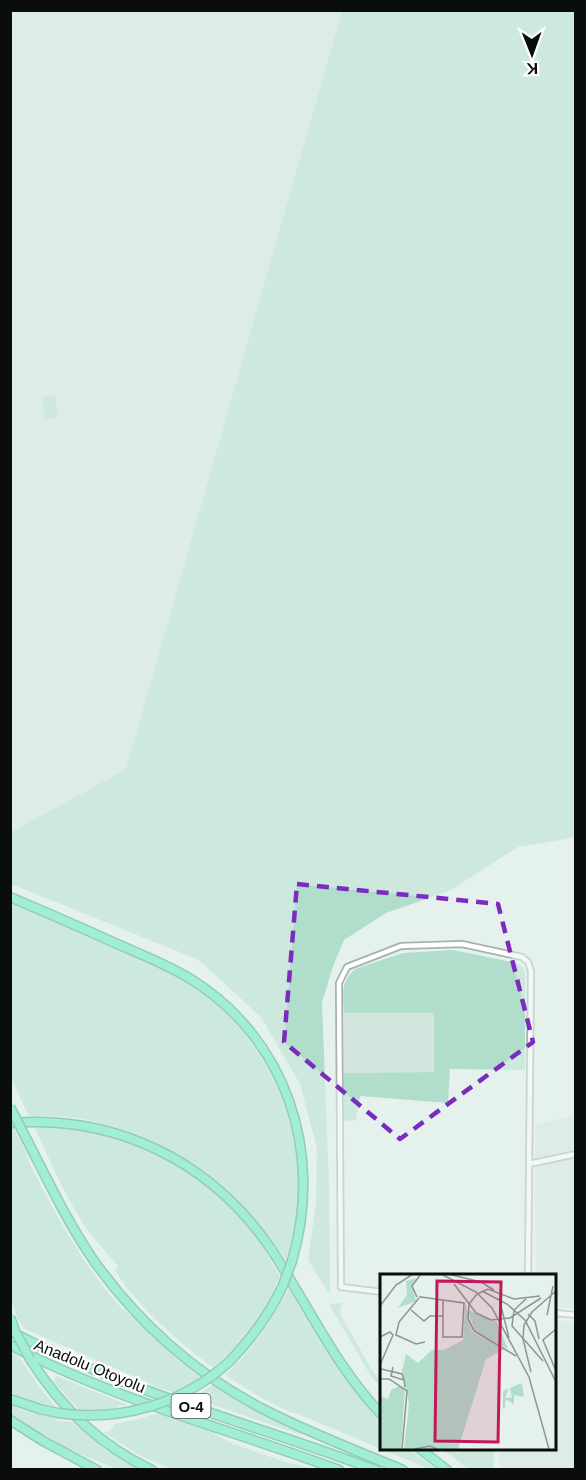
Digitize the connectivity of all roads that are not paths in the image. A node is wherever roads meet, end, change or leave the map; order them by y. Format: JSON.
{"nodes":[{"id":1,"x":10,"y":897,"type":"edge"},
{"id":2,"x":10,"y":1107,"type":"edge"},
{"id":3,"x":10,"y":1123,"type":"edge"},
{"id":4,"x":576,"y":1154,"type":"edge"},
{"id":5,"x":529,"y":1164,"type":"junction"},
{"id":6,"x":528,"y":1274,"type":"edge"},
{"id":7,"x":380,"y":1292,"type":"edge"},
{"id":8,"x":556,"y":1313,"type":"edge"},
{"id":9,"x":576,"y":1315,"type":"edge"},
{"id":10,"x":10,"y":1317,"type":"edge"},
{"id":11,"x":10,"y":1331,"type":"edge"},
{"id":12,"x":10,"y":1345,"type":"edge"},
{"id":13,"x":10,"y":1399,"type":"edge"},
{"id":14,"x":380,"y":1413,"type":"edge"},
{"id":15,"x":10,"y":1420,"type":"edge"},
{"id":16,"x":420,"y":1450,"type":"edge"},
{"id":17,"x":97,"y":1470,"type":"edge"},
{"id":18,"x":152,"y":1470,"type":"edge"},
{"id":19,"x":339,"y":1470,"type":"edge"},
{"id":20,"x":376,"y":1470,"type":"edge"},
{"id":21,"x":403,"y":1470,"type":"edge"},
{"id":22,"x":447,"y":1470,"type":"edge"}],
"edges":[{"from":1,"to":13,"type":"highway","bridge":true},
{"from":2,"to":21,"type":"highway","bridge":true},
{"from":3,"to":14,"type":"highway"},
{"from":4,"to":5,"type":"street"},
{"from":5,"to":6,"type":"street"},
{"from":5,"to":7,"type":"street"},
{"from":8,"to":9,"type":"street"},
{"from":10,"to":18,"type":"highway","bridge":true},
{"from":11,"to":20,"type":"highway","name":"Anadolu Otoyolu","number":"O-4"},
{"from":12,"to":19,"type":"highway","name":"Anadolu Otoyolu","number":"O-4"},
{"from":15,"to":17,"type":"highway"},
{"from":16,"to":22,"type":"highway"}]}
